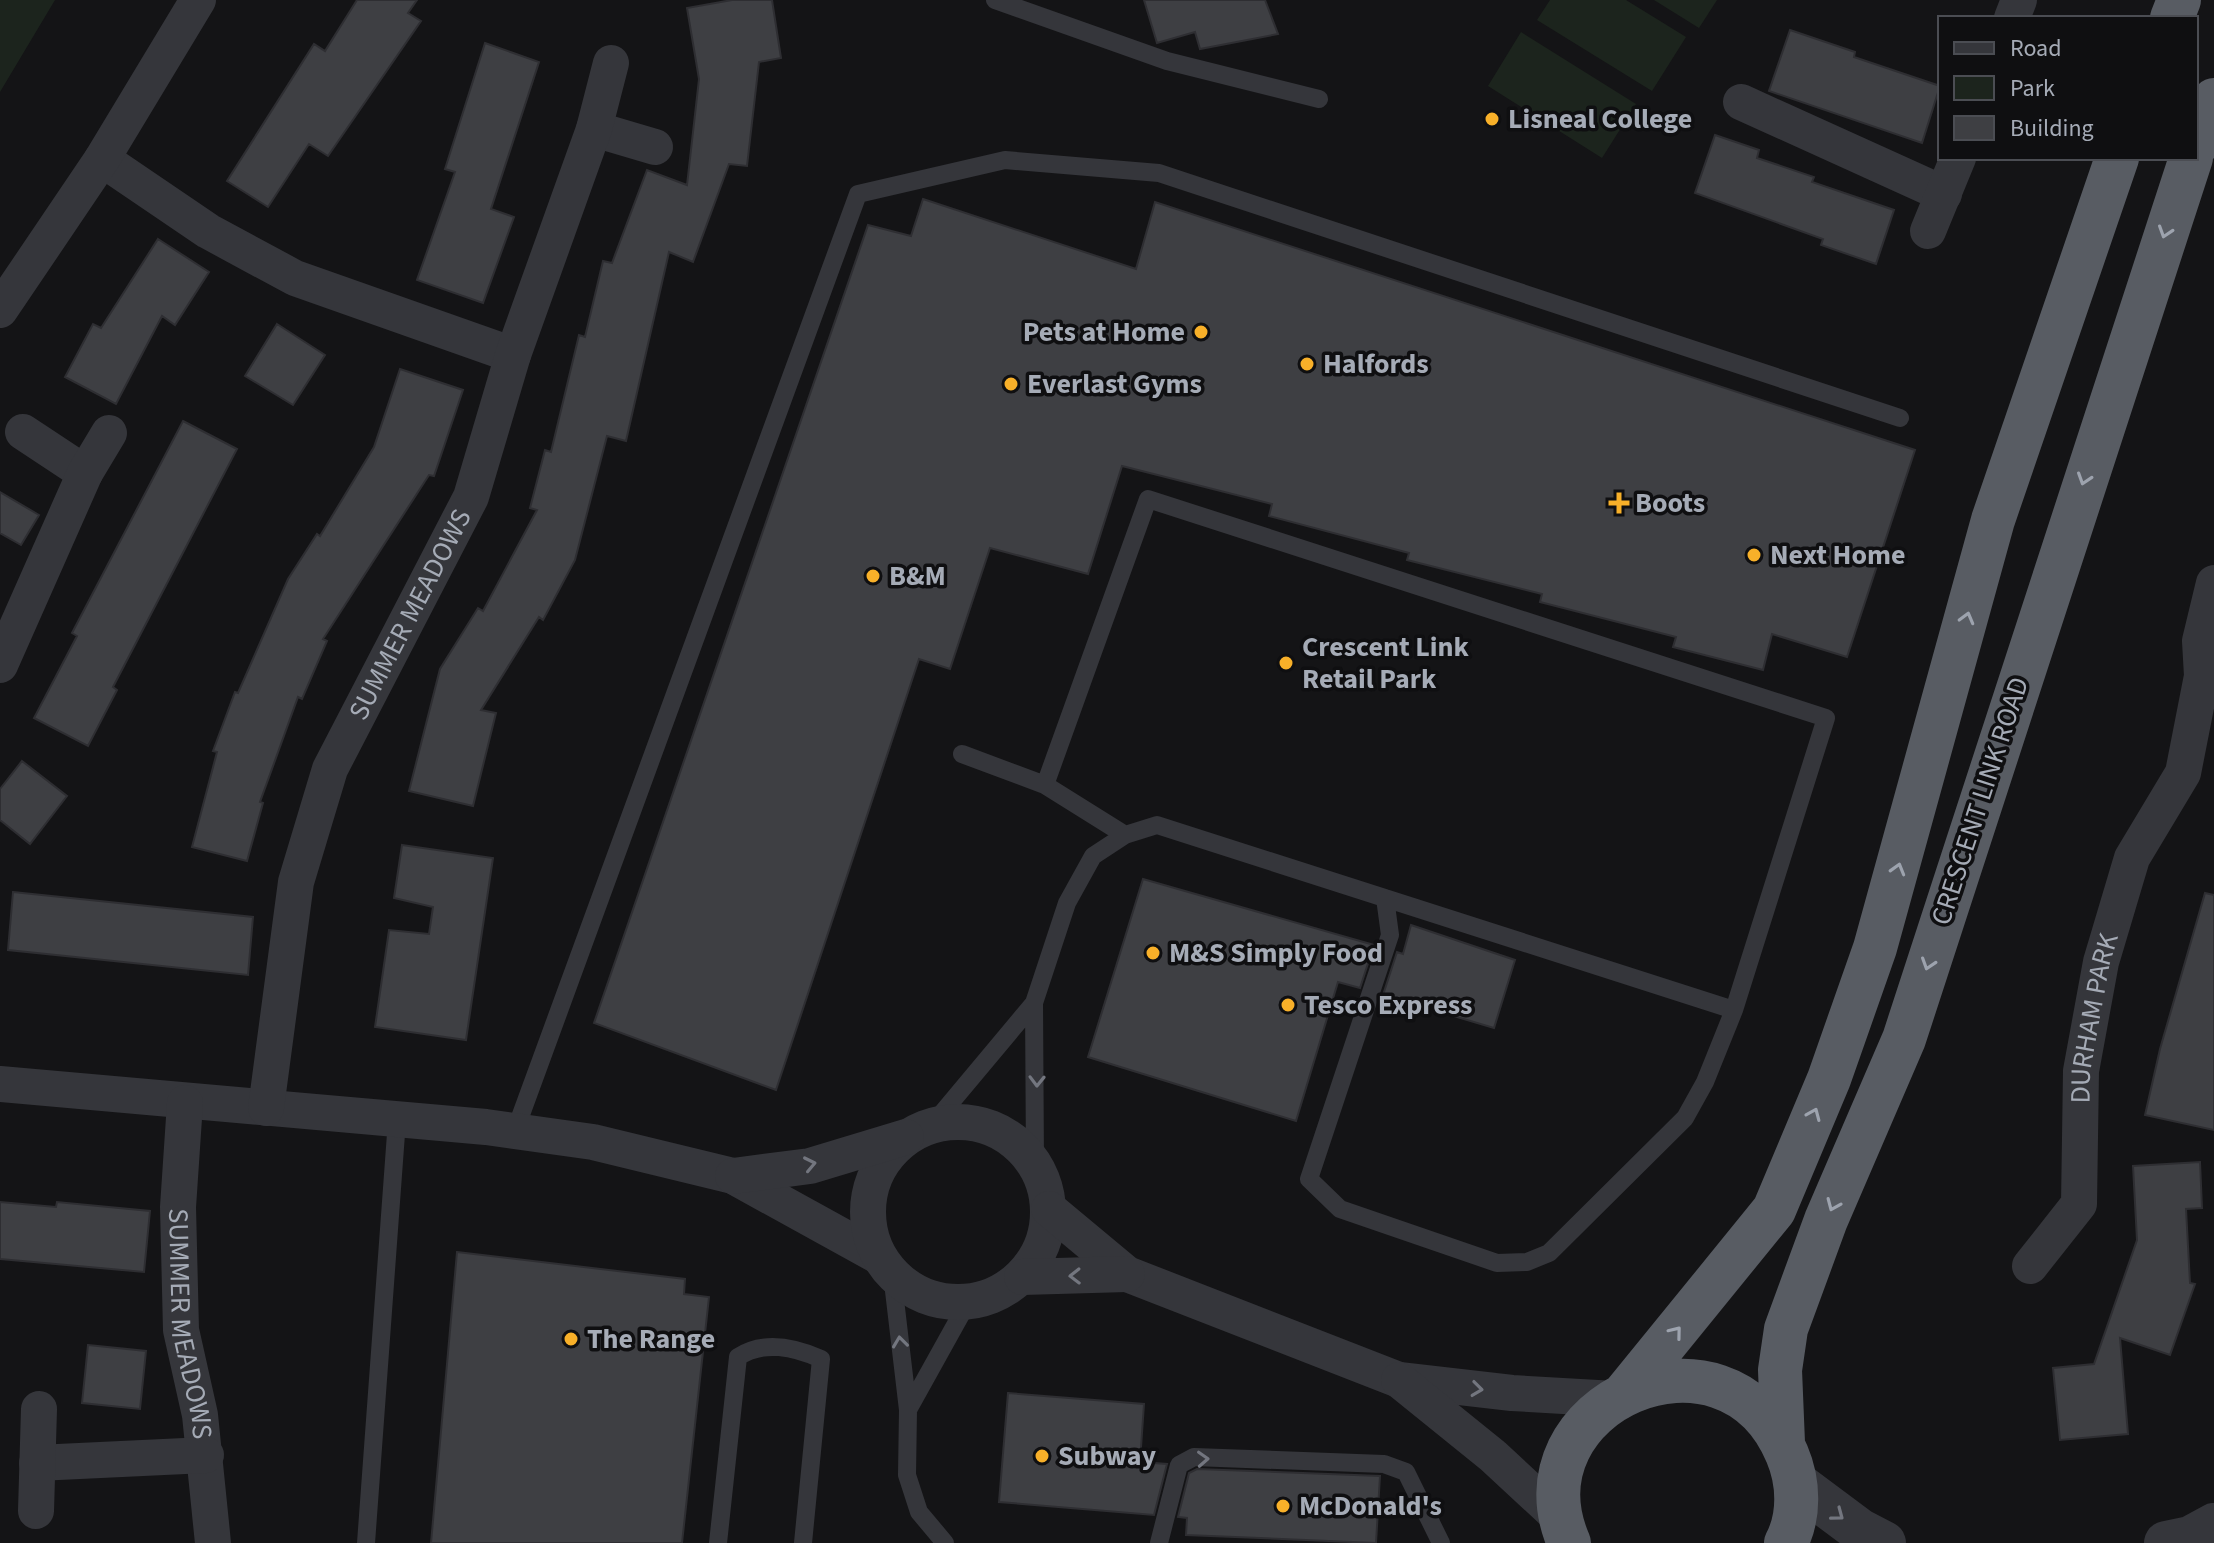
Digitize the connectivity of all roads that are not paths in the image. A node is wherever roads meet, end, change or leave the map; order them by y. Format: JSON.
{"nodes":[{"id":1,"x":198,"y":0,"type":"edge"},
{"id":2,"x":995,"y":0,"type":"edge"},
{"id":3,"x":611,"y":63,"type":"dead end"},
{"id":4,"x":1319,"y":99,"type":"dead end"},
{"id":5,"x":2214,"y":100,"type":"edge"},
{"id":6,"x":1741,"y":102,"type":"dead end"},
{"id":7,"x":594,"y":129,"type":"junction"},
{"id":8,"x":2198,"y":140,"type":"edge"},
{"id":9,"x":655,"y":147,"type":"dead end"},
{"id":10,"x":102,"y":159,"type":"junction"},
{"id":11,"x":1957,"y":160,"type":"edge"},
{"id":12,"x":2116,"y":160,"type":"edge"},
{"id":13,"x":2190,"y":160,"type":"edge"},
{"id":14,"x":1944,"y":194,"type":"junction"},
{"id":15,"x":1928,"y":231,"type":"dead end"},
{"id":16,"x":0,"y":310,"type":"edge"},
{"id":17,"x":513,"y":355,"type":"junction"},
{"id":18,"x":1900,"y":418,"type":"dead end"},
{"id":19,"x":23,"y":432,"type":"dead end"},
{"id":20,"x":109,"y":433,"type":"dead end"},
{"id":21,"x":85,"y":473,"type":"junction"},
{"id":22,"x":2214,"y":583,"type":"edge"},
{"id":23,"x":0,"y":665,"type":"edge"},
{"id":24,"x":962,"y":754,"type":"dead end"},
{"id":25,"x":2198,"y":778,"type":"edge"},
{"id":26,"x":1045,"y":785,"type":"junction"},
{"id":27,"x":1125,"y":835,"type":"junction"},
{"id":28,"x":1385,"y":898,"type":"junction"},
{"id":29,"x":1034,"y":1003,"type":"junction"},
{"id":30,"x":1734,"y":1010,"type":"junction"},
{"id":31,"x":0,"y":1084,"type":"edge"},
{"id":32,"x":185,"y":1103,"type":"junction"},
{"id":33,"x":266,"y":1108,"type":"junction"},
{"id":34,"x":397,"y":1120,"type":"junction"},
{"id":35,"x":515,"y":1131,"type":"junction"},
{"id":36,"x":919,"y":1131,"type":"junction"},
{"id":37,"x":1035,"y":1163,"type":"junction"},
{"id":38,"x":733,"y":1176,"type":"junction"},
{"id":39,"x":1049,"y":1209,"type":"junction"},
{"id":40,"x":885,"y":1265,"type":"junction"},
{"id":41,"x":2030,"y":1266,"type":"dead end"},
{"id":42,"x":1127,"y":1274,"type":"junction"},
{"id":43,"x":1022,"y":1277,"type":"junction"},
{"id":44,"x":968,"y":1302,"type":"junction"},
{"id":45,"x":1399,"y":1380,"type":"junction"},
{"id":46,"x":1621,"y":1395,"type":"junction"},
{"id":47,"x":39,"y":1409,"type":"dead end"},
{"id":48,"x":908,"y":1410,"type":"junction"},
{"id":49,"x":206,"y":1455,"type":"junction"},
{"id":50,"x":37,"y":1463,"type":"junction"},
{"id":51,"x":1789,"y":1463,"type":"junction"},
{"id":52,"x":36,"y":1511,"type":"dead end"},
{"id":53,"x":2214,"y":1525,"type":"edge"},
{"id":54,"x":1566,"y":1531,"type":"edge"},
{"id":55,"x":213,"y":1543,"type":"edge"},
{"id":56,"x":366,"y":1543,"type":"edge"},
{"id":57,"x":718,"y":1543,"type":"edge"},
{"id":58,"x":803,"y":1543,"type":"edge"},
{"id":59,"x":945,"y":1543,"type":"edge"},
{"id":60,"x":1159,"y":1543,"type":"edge"},
{"id":61,"x":1441,"y":1543,"type":"edge"},
{"id":62,"x":1786,"y":1543,"type":"edge"},
{"id":63,"x":1884,"y":1543,"type":"edge"},
{"id":64,"x":2166,"y":1543,"type":"edge"}],
"edges":[{"from":1,"to":10,"type":"street"},
{"from":2,"to":4,"type":"lane"},
{"from":3,"to":7,"type":"street","name":"SUMMER MEADOWS"},
{"from":5,"to":8,"type":"highway"},
{"from":6,"to":14,"type":"street"},
{"from":7,"to":9,"type":"street"},
{"from":7,"to":17,"type":"street","name":"SUMMER MEADOWS"},
{"from":10,"to":16,"type":"street"},
{"from":10,"to":17,"type":"street"},
{"from":11,"to":14,"type":"street"},
{"from":46,"to":12,"type":"highway","name":"CRESCENT LINK ROAD","one_way":true},
{"from":13,"to":51,"type":"highway","name":"CRESCENT LINK ROAD","one_way":true},
{"from":14,"to":15,"type":"street"},
{"from":17,"to":33,"type":"street","name":"SUMMER MEADOWS"},
{"from":18,"to":35,"type":"lane"},
{"from":19,"to":21,"type":"street"},
{"from":20,"to":21,"type":"street"},
{"from":21,"to":23,"type":"street"},
{"from":22,"to":25,"type":"street","name":"DURHAM PARK"},
{"from":24,"to":26,"type":"lane"},
{"from":25,"to":41,"type":"street","name":"DURHAM PARK"},
{"from":26,"to":27,"type":"lane"},
{"from":26,"to":30,"type":"lane"},
{"from":27,"to":28,"type":"lane"},
{"from":27,"to":29,"type":"lane"},
{"from":28,"to":30,"type":"lane"},
{"from":28,"to":30,"type":"lane"},
{"from":29,"to":36,"type":"lane"},
{"from":29,"to":37,"type":"lane","one_way":true},
{"from":31,"to":32,"type":"street"},
{"from":32,"to":33,"type":"street"},
{"from":32,"to":49,"type":"street","name":"SUMMER MEADOWS"},
{"from":33,"to":34,"type":"street"},
{"from":34,"to":35,"type":"street"},
{"from":34,"to":56,"type":"lane"},
{"from":35,"to":38,"type":"street"},
{"from":36,"to":37,"type":"street"},
{"from":38,"to":36,"type":"street","one_way":true},
{"from":36,"to":40,"type":"street"},
{"from":37,"to":39,"type":"street"},
{"from":38,"to":40,"type":"street"},
{"from":39,"to":42,"type":"street"},
{"from":39,"to":43,"type":"street"},
{"from":40,"to":44,"type":"street"},
{"from":48,"to":40,"type":"lane","one_way":true},
{"from":42,"to":43,"type":"street","one_way":true},
{"from":42,"to":45,"type":"street"},
{"from":43,"to":44,"type":"street"},
{"from":44,"to":48,"type":"lane"},
{"from":45,"to":46,"type":"street","one_way":true},
{"from":45,"to":54,"type":"street"},
{"from":46,"to":51,"type":"highway","name":"CRESCENT LINK ROAD"},
{"from":46,"to":54,"type":"highway","name":"CRESCENT LINK ROAD"},
{"from":47,"to":50,"type":"street"},
{"from":48,"to":59,"type":"lane"},
{"from":49,"to":50,"type":"street"},
{"from":49,"to":55,"type":"street","name":"SUMMER MEADOWS"},
{"from":50,"to":52,"type":"street"},
{"from":51,"to":62,"type":"highway","name":"CRESCENT LINK ROAD"},
{"from":51,"to":63,"type":"street","one_way":true},
{"from":53,"to":64,"type":"street"},
{"from":57,"to":58,"type":"lane"},
{"from":60,"to":61,"type":"lane","one_way":true}]}
